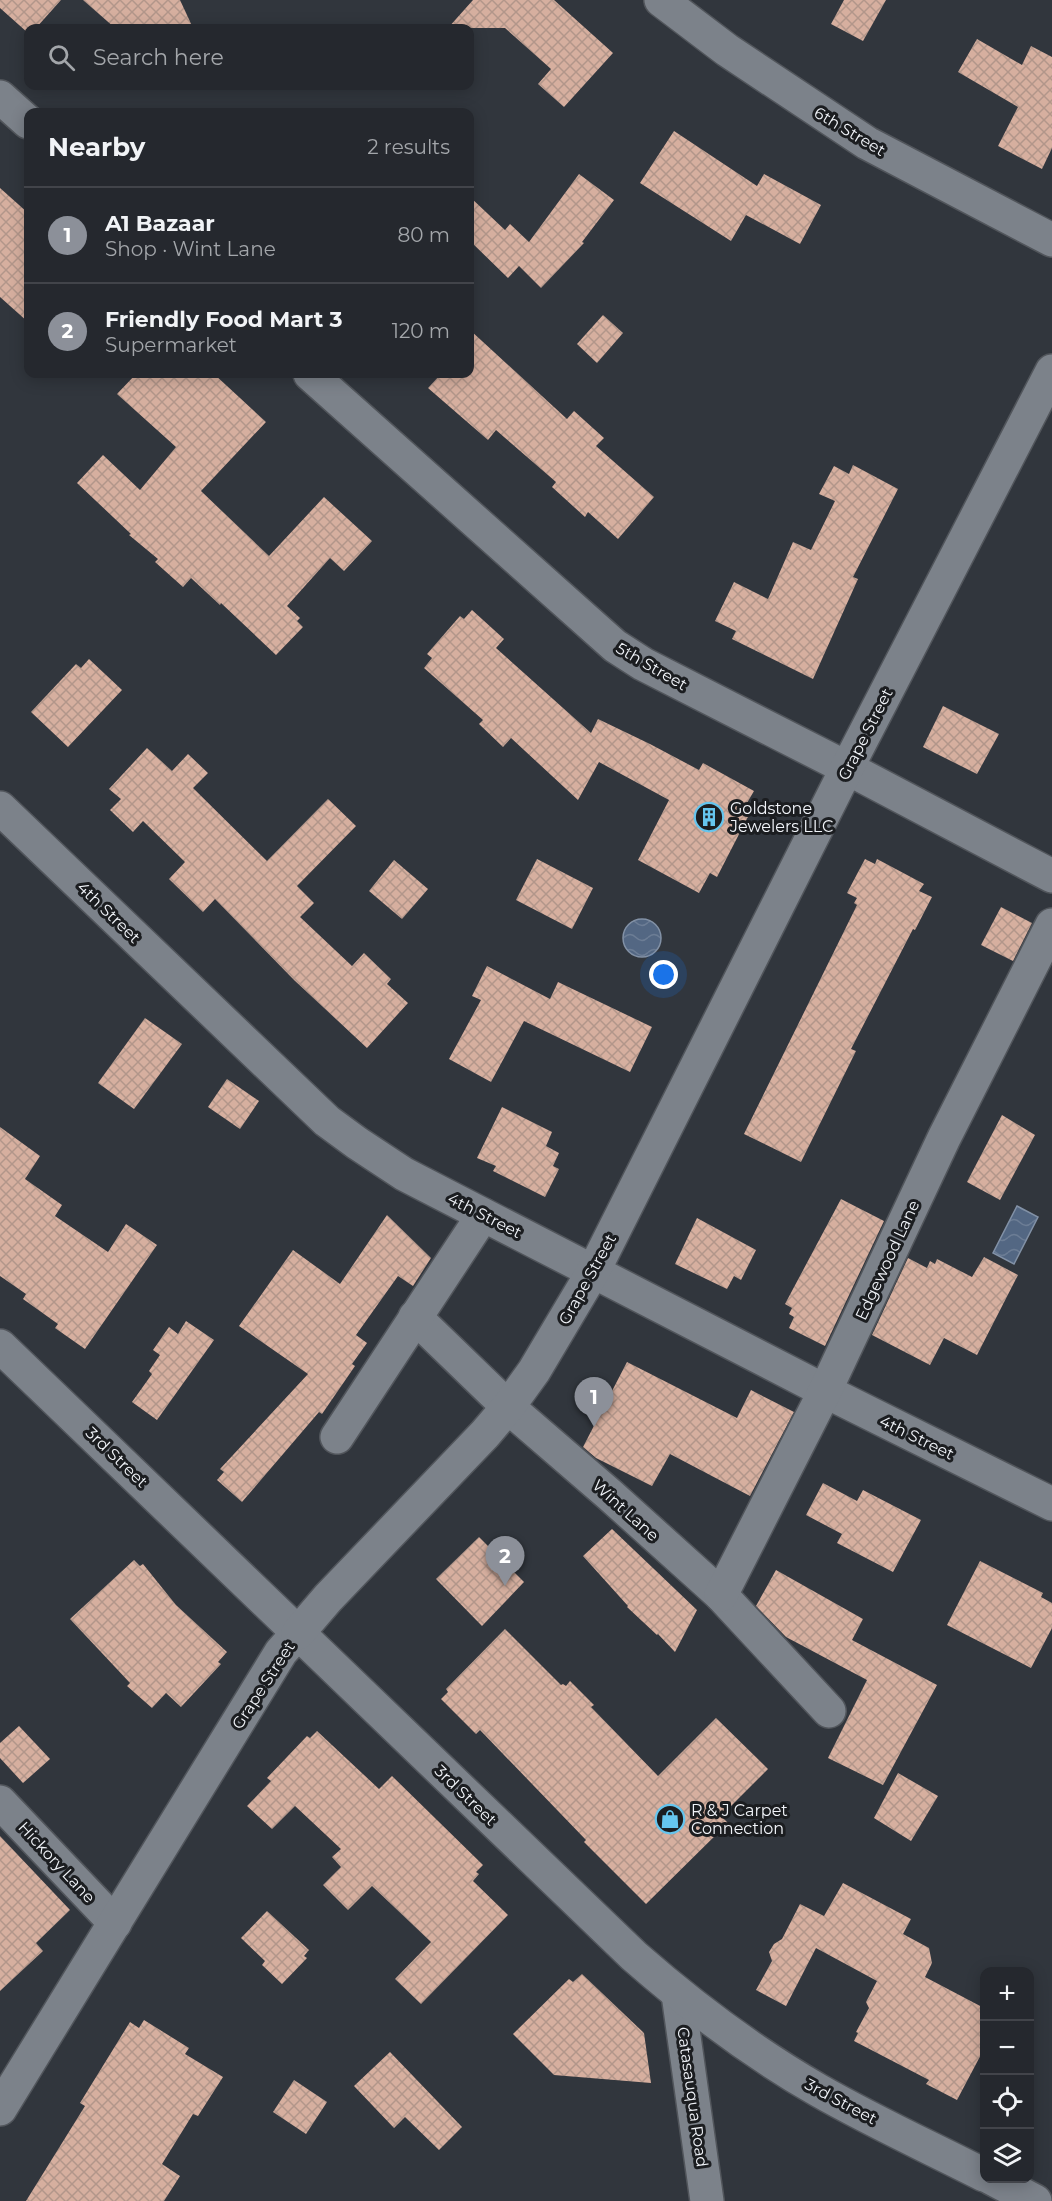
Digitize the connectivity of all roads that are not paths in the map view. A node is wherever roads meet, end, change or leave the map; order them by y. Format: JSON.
{"nodes":[{"id":1,"x":661,"y":0,"type":"edge"},
{"id":2,"x":0,"y":97,"type":"edge"},
{"id":3,"x":24,"y":118,"type":"edge"},
{"id":4,"x":1052,"y":240,"type":"edge"},
{"id":5,"x":1052,"y":371,"type":"edge"},
{"id":6,"x":314,"y":378,"type":"edge"},
{"id":7,"x":847,"y":768,"type":"junction"},
{"id":8,"x":0,"y":808,"type":"edge"},
{"id":9,"x":1052,"y":876,"type":"edge"},
{"id":10,"x":1052,"y":925,"type":"edge"},
{"id":11,"x":483,"y":1215,"type":"junction"},
{"id":12,"x":594,"y":1270,"type":"junction"},
{"id":13,"x":415,"y":1317,"type":"junction"},
{"id":14,"x":0,"y":1346,"type":"edge"},
{"id":15,"x":825,"y":1391,"type":"junction"},
{"id":16,"x":508,"y":1407,"type":"junction"},
{"id":17,"x":337,"y":1437,"type":"dead end"},
{"id":18,"x":1052,"y":1504,"type":"edge"},
{"id":19,"x":721,"y":1596,"type":"junction"},
{"id":20,"x":298,"y":1633,"type":"junction"},
{"id":21,"x":829,"y":1711,"type":"dead end"},
{"id":22,"x":0,"y":1802,"type":"edge"},
{"id":23,"x":115,"y":1923,"type":"junction"},
{"id":24,"x":678,"y":1994,"type":"junction"},
{"id":25,"x":0,"y":2109,"type":"edge"},
{"id":26,"x":980,"y":2173,"type":"edge"},
{"id":27,"x":1001,"y":2183,"type":"edge"},
{"id":28,"x":707,"y":2201,"type":"edge"},
{"id":29,"x":1035,"y":2201,"type":"edge"}],
"edges":[{"from":1,"to":4,"type":"street","name":"6th Street"},
{"from":2,"to":3,"type":"street"},
{"from":5,"to":7,"type":"street","name":"Grape Street"},
{"from":6,"to":7,"type":"street","name":"5th Street"},
{"from":7,"to":9,"type":"street","name":"5th Street"},
{"from":7,"to":12,"type":"street","name":"Grape Street"},
{"from":8,"to":11,"type":"street","name":"4th Street"},
{"from":10,"to":15,"type":"street","name":"Edgewood Lane"},
{"from":11,"to":12,"type":"street","name":"4th Street"},
{"from":11,"to":13,"type":"street"},
{"from":12,"to":15,"type":"street","name":"4th Street"},
{"from":12,"to":16,"type":"street","name":"Grape Street"},
{"from":13,"to":16,"type":"street","name":"Wint Lane"},
{"from":13,"to":17,"type":"street"},
{"from":14,"to":20,"type":"street","name":"3rd Street"},
{"from":15,"to":18,"type":"street","name":"4th Street"},
{"from":15,"to":19,"type":"street","name":"Edgewood Lane"},
{"from":16,"to":19,"type":"street","name":"Wint Lane"},
{"from":16,"to":20,"type":"street","name":"Grape Street"},
{"from":19,"to":21,"type":"street","name":"Wint Lane"},
{"from":20,"to":23,"type":"street","name":"Grape Street"},
{"from":20,"to":24,"type":"street","name":"3rd Street"},
{"from":22,"to":23,"type":"street","name":"Hickory Lane"},
{"from":23,"to":25,"type":"street","name":"Grape Street"},
{"from":24,"to":26,"type":"street","name":"3rd Street"},
{"from":24,"to":28,"type":"street","name":"Catasauqua Road"},
{"from":27,"to":29,"type":"street"}]}
